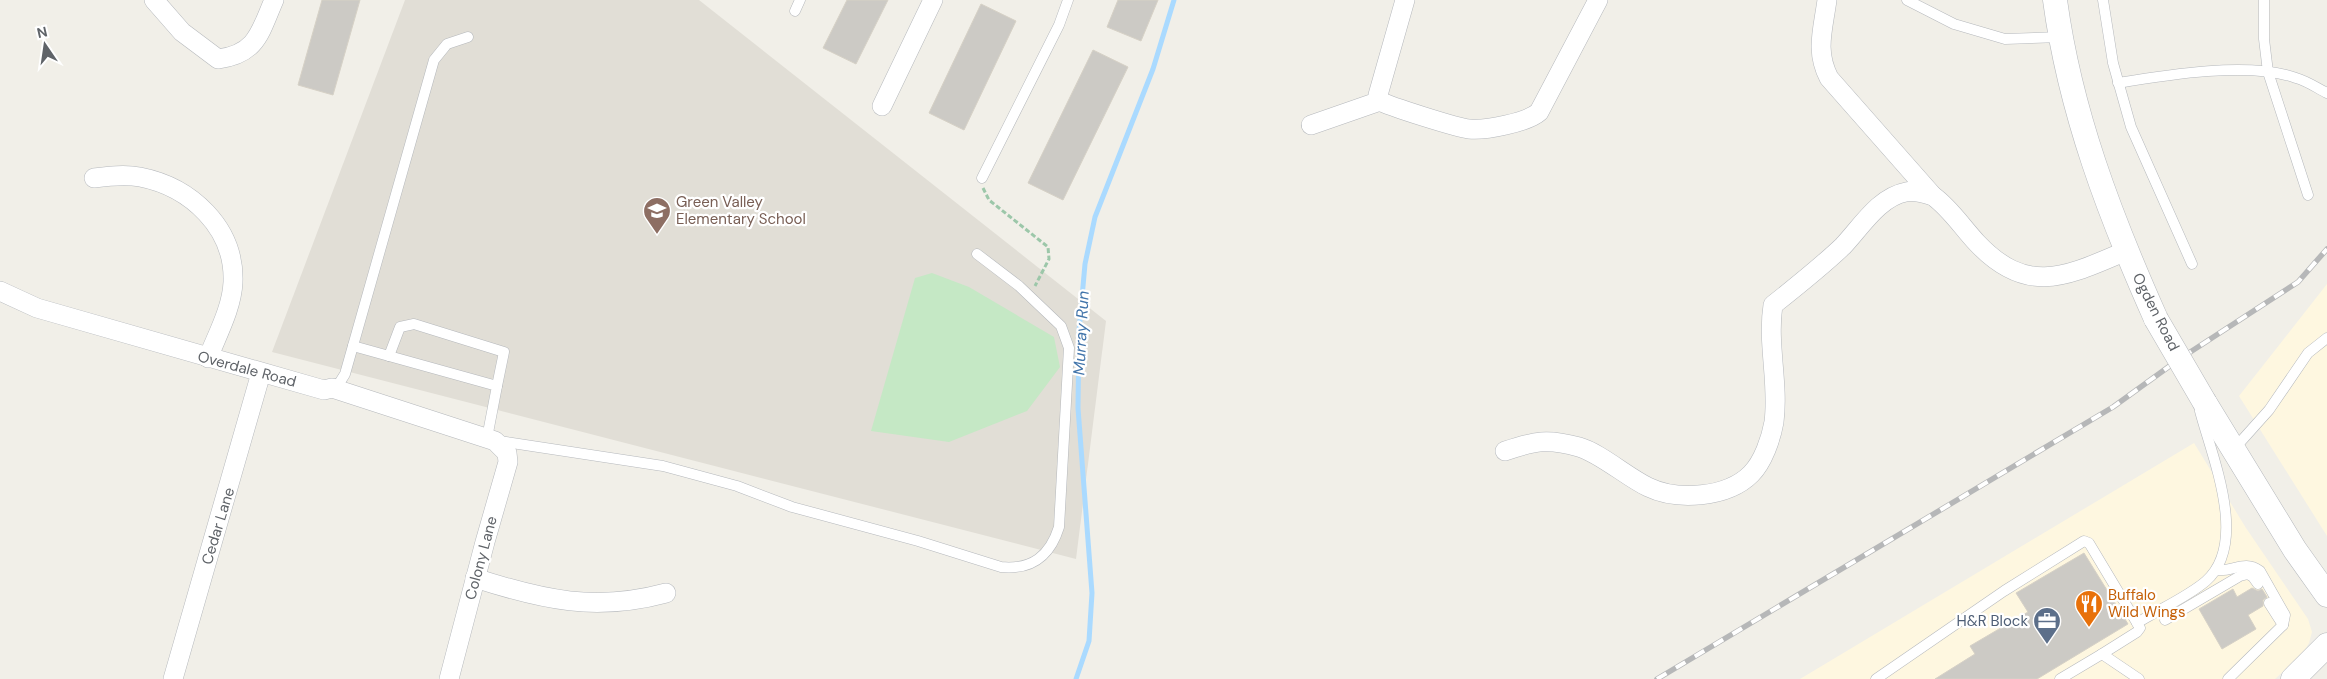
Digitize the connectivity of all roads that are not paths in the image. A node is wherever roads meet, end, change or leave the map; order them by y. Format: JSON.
{"nodes":[{"id":1,"x":154,"y":0,"type":"edge"},
{"id":2,"x":274,"y":0,"type":"edge"},
{"id":3,"x":800,"y":0,"type":"edge"},
{"id":4,"x":933,"y":0,"type":"edge"},
{"id":5,"x":1068,"y":0,"type":"edge"},
{"id":6,"x":1404,"y":0,"type":"edge"},
{"id":7,"x":1598,"y":0,"type":"edge"},
{"id":8,"x":1827,"y":0,"type":"edge"},
{"id":9,"x":1907,"y":0,"type":"edge"},
{"id":10,"x":2055,"y":0,"type":"edge"},
{"id":11,"x":2103,"y":0,"type":"edge"},
{"id":12,"x":2264,"y":0,"type":"edge"},
{"id":13,"x":795,"y":11,"type":"dead end"},
{"id":14,"x":2060,"y":37,"type":"junction"},
{"id":15,"x":468,"y":38,"type":"dead end"},
{"id":16,"x":2268,"y":72,"type":"junction"},
{"id":17,"x":2118,"y":83,"type":"junction"},
{"id":18,"x":2327,"y":93,"type":"edge"},
{"id":19,"x":1380,"y":101,"type":"junction"},
{"id":20,"x":882,"y":106,"type":"dead end"},
{"id":21,"x":1310,"y":125,"type":"dead end"},
{"id":22,"x":94,"y":178,"type":"dead end"},
{"id":23,"x":982,"y":178,"type":"road end"},
{"id":24,"x":2308,"y":195,"type":"dead end"},
{"id":25,"x":1933,"y":196,"type":"junction"},
{"id":26,"x":2126,"y":252,"type":"junction"},
{"id":27,"x":978,"y":254,"type":"dead end"},
{"id":28,"x":2192,"y":264,"type":"dead end"},
{"id":29,"x":0,"y":291,"type":"edge"},
{"id":30,"x":2327,"y":338,"type":"edge"},
{"id":31,"x":353,"y":346,"type":"junction"},
{"id":32,"x":389,"y":356,"type":"junction"},
{"id":33,"x":208,"y":358,"type":"junction"},
{"id":34,"x":261,"y":373,"type":"junction"},
{"id":35,"x":2191,"y":378,"type":"junction"},
{"id":36,"x":497,"y":386,"type":"junction"},
{"id":37,"x":332,"y":388,"type":"junction"},
{"id":38,"x":491,"y":439,"type":"junction"},
{"id":39,"x":2234,"y":449,"type":"junction"},
{"id":40,"x":1505,"y":451,"type":"dead end"},
{"id":41,"x":2216,"y":570,"type":"junction"},
{"id":42,"x":476,"y":578,"type":"junction"},
{"id":43,"x":2258,"y":584,"type":"dead end"},
{"id":44,"x":666,"y":593,"type":"dead end"},
{"id":45,"x":2327,"y":595,"type":"edge"},
{"id":46,"x":2269,"y":603,"type":"dead end"},
{"id":47,"x":2164,"y":620,"type":"dead end"},
{"id":48,"x":2138,"y":622,"type":"junction"},
{"id":49,"x":2282,"y":625,"type":"junction"},
{"id":50,"x":2327,"y":645,"type":"edge"},
{"id":51,"x":2102,"y":654,"type":"junction"},
{"id":52,"x":174,"y":679,"type":"edge"},
{"id":53,"x":449,"y":679,"type":"edge"},
{"id":54,"x":1876,"y":679,"type":"edge"},
{"id":55,"x":2060,"y":679,"type":"edge"},
{"id":56,"x":2138,"y":679,"type":"edge"},
{"id":57,"x":2228,"y":679,"type":"edge"},
{"id":58,"x":2293,"y":679,"type":"edge"}],
"edges":[{"from":1,"to":2,"type":"street"},
{"from":3,"to":13,"type":"lane"},
{"from":4,"to":20,"type":"street"},
{"from":5,"to":23,"type":"lane"},
{"from":6,"to":19,"type":"street"},
{"from":7,"to":19,"type":"street"},
{"from":8,"to":25,"type":"street"},
{"from":9,"to":14,"type":"lane"},
{"from":10,"to":14,"type":"street","name":"Ogden Road"},
{"from":11,"to":17,"type":"lane"},
{"from":12,"to":16,"type":"lane"},
{"from":14,"to":26,"type":"street","name":"Ogden Road"},
{"from":15,"to":31,"type":"lane"},
{"from":16,"to":17,"type":"lane"},
{"from":16,"to":18,"type":"lane"},
{"from":16,"to":24,"type":"lane"},
{"from":17,"to":28,"type":"lane"},
{"from":19,"to":21,"type":"street"},
{"from":22,"to":33,"type":"street"},
{"from":25,"to":26,"type":"street"},
{"from":25,"to":40,"type":"street"},
{"from":26,"to":35,"type":"street","name":"Ogden Road","bridge":true},
{"from":27,"to":38,"type":"lane"},
{"from":29,"to":33,"type":"street","name":"Overdale Road"},
{"from":30,"to":39,"type":"lane"},
{"from":31,"to":32,"type":"lane"},
{"from":31,"to":37,"type":"lane"},
{"from":32,"to":36,"type":"lane"},
{"from":32,"to":36,"type":"lane"},
{"from":33,"to":34,"type":"street","name":"Overdale Road"},
{"from":34,"to":37,"type":"street","name":"Overdale Road"},
{"from":34,"to":52,"type":"street","name":"Cedar Lane"},
{"from":35,"to":39,"type":"street","name":"Ogden Road","bridge":true},
{"from":35,"to":41,"type":"lane"},
{"from":36,"to":38,"type":"lane"},
{"from":37,"to":38,"type":"street","name":"Overdale Road"},
{"from":38,"to":42,"type":"street","name":"Colony Lane"},
{"from":39,"to":45,"type":"street","name":"Ogden Road"},
{"from":41,"to":48,"type":"lane"},
{"from":41,"to":49,"type":"lane"},
{"from":42,"to":44,"type":"street"},
{"from":42,"to":53,"type":"street","name":"Colony Lane"},
{"from":43,"to":47,"type":"lane"},
{"from":46,"to":49,"type":"lane"},
{"from":48,"to":51,"type":"lane"},
{"from":48,"to":54,"type":"lane"},
{"from":49,"to":57,"type":"lane"},
{"from":50,"to":58,"type":"street"},
{"from":51,"to":55,"type":"lane"},
{"from":51,"to":56,"type":"lane"}]}
